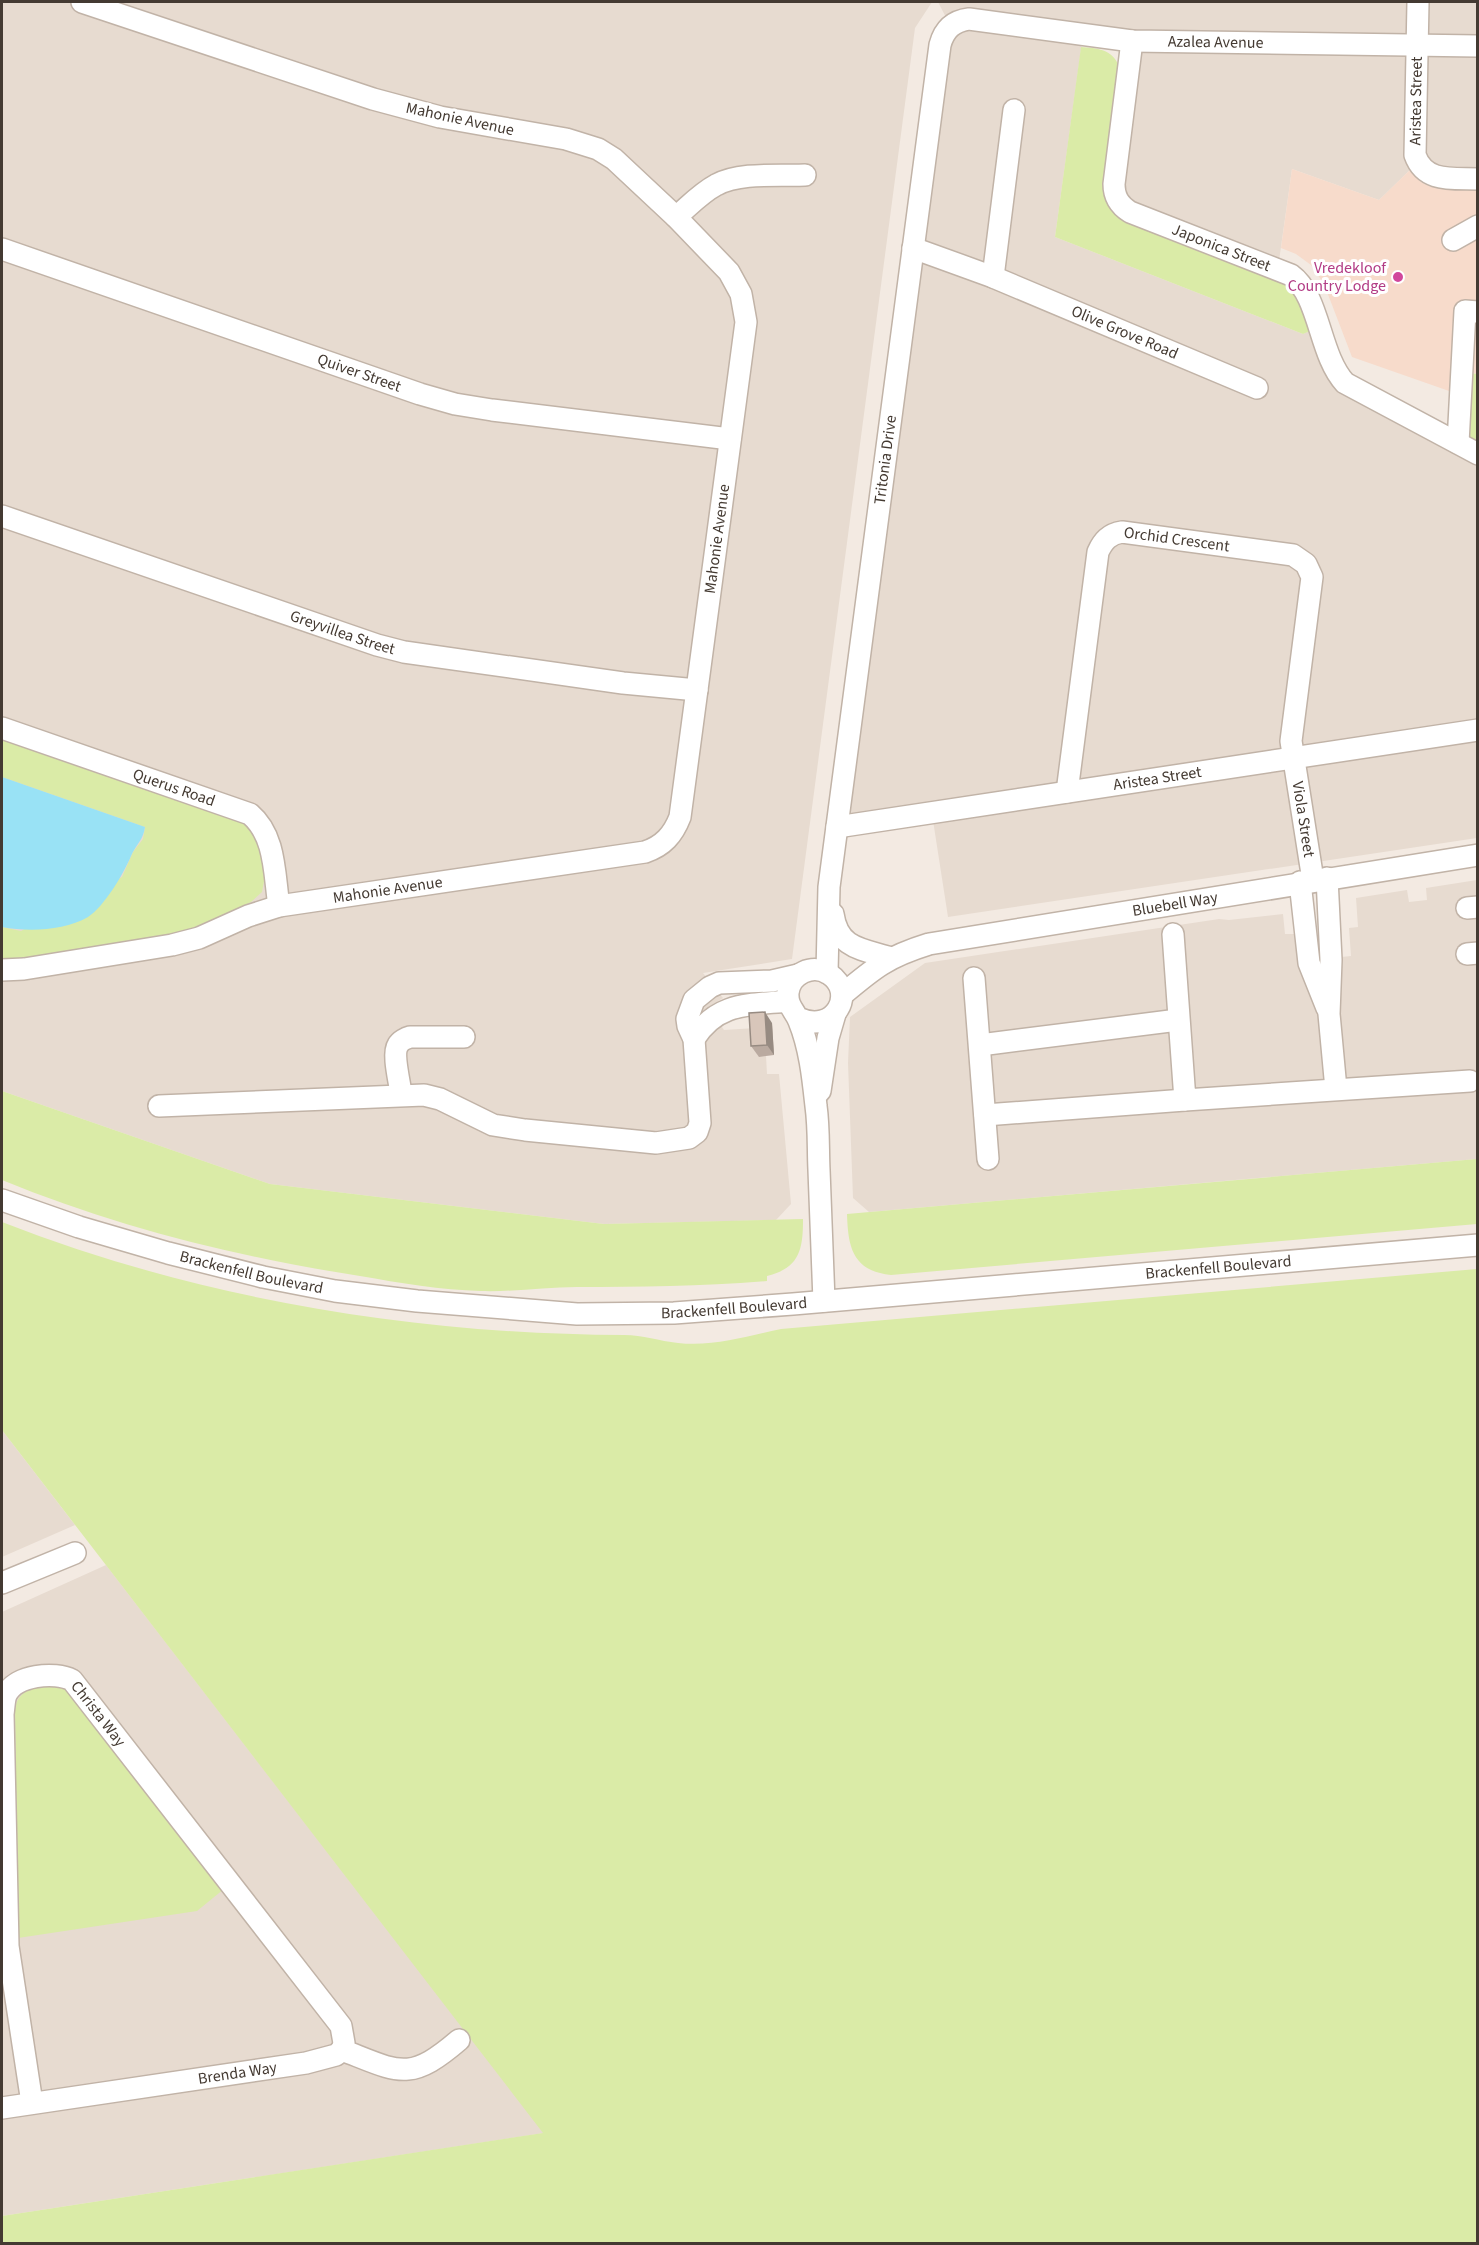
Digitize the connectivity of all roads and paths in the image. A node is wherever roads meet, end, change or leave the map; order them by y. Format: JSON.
{"nodes":[{"id":1,"x":82,"y":2,"type":"edge"},
{"id":2,"x":1418,"y":2,"type":"edge"},
{"id":3,"x":956,"y":22,"type":"joint"},
{"id":4,"x":1132,"y":41,"type":"junction"},
{"id":5,"x":1417,"y":46,"type":"junction"},
{"id":6,"x":1478,"y":46,"type":"edge"},
{"id":7,"x":1014,"y":110,"type":"dead end"},
{"id":8,"x":805,"y":175,"type":"dead end"},
{"id":9,"x":1478,"y":179,"type":"edge"},
{"id":10,"x":676,"y":217,"type":"junction"},
{"id":11,"x":1478,"y":226,"type":"edge"},
{"id":12,"x":1454,"y":240,"type":"dead end"},
{"id":13,"x":914,"y":248,"type":"junction"},
{"id":14,"x":2,"y":249,"type":"edge"},
{"id":15,"x":993,"y":277,"type":"junction"},
{"id":16,"x":1478,"y":312,"type":"edge"},
{"id":17,"x":1257,"y":388,"type":"dead end"},
{"id":18,"x":730,"y":439,"type":"junction"},
{"id":19,"x":1458,"y":443,"type":"junction"},
{"id":20,"x":1478,"y":454,"type":"edge"},
{"id":21,"x":2,"y":516,"type":"edge"},
{"id":22,"x":697,"y":690,"type":"junction"},
{"id":23,"x":2,"y":728,"type":"edge"},
{"id":24,"x":1478,"y":730,"type":"edge"},
{"id":25,"x":1293,"y":758,"type":"junction"},
{"id":26,"x":1067,"y":792,"type":"junction"},
{"id":27,"x":837,"y":827,"type":"junction"},
{"id":28,"x":1478,"y":855,"type":"edge"},
{"id":29,"x":1313,"y":880,"type":"junction"},
{"id":30,"x":828,"y":895,"type":"junction"},
{"id":31,"x":279,"y":906,"type":"junction"},
{"id":32,"x":1173,"y":934,"type":"dead end"},
{"id":33,"x":884,"y":962,"type":"junction"},
{"id":34,"x":2,"y":970,"type":"edge"},
{"id":35,"x":816,"y":973,"type":"junction"},
{"id":36,"x":974,"y":978,"type":"dead end"},
{"id":37,"x":838,"y":1005,"type":"junction"},
{"id":38,"x":793,"y":1010,"type":"junction"},
{"id":39,"x":1178,"y":1020,"type":"junction"},
{"id":40,"x":464,"y":1037,"type":"dead end"},
{"id":41,"x":694,"y":1039,"type":"junction"},
{"id":42,"x":980,"y":1045,"type":"junction"},
{"id":43,"x":1475,"y":1081,"type":"edge"},
{"id":44,"x":1336,"y":1089,"type":"junction"},
{"id":45,"x":401,"y":1095,"type":"junction"},
{"id":46,"x":1185,"y":1100,"type":"junction"},
{"id":47,"x":159,"y":1106,"type":"dead end"},
{"id":48,"x":817,"y":1109,"type":"junction"},
{"id":49,"x":985,"y":1114,"type":"junction"},
{"id":50,"x":988,"y":1159,"type":"dead end"},
{"id":51,"x":2,"y":1200,"type":"edge"},
{"id":52,"x":1478,"y":1245,"type":"edge"},
{"id":53,"x":824,"y":1302,"type":"junction"},
{"id":54,"x":75,"y":1553,"type":"dead end"},
{"id":55,"x":2,"y":1583,"type":"edge"},
{"id":56,"x":459,"y":2040,"type":"dead end"},
{"id":57,"x":342,"y":2050,"type":"junction"},
{"id":58,"x":32,"y":2103,"type":"junction"},
{"id":59,"x":2,"y":2108,"type":"edge"}],
"edges":[{"from":1,"to":10,"type":"street","name":"Mahonie Avenue"},
{"from":2,"to":5,"type":"street"},
{"from":3,"to":4,"type":"street","name":"Azalea Avenue"},
{"from":3,"to":13,"type":"street","name":"Tritonia Drive"},
{"from":4,"to":5,"type":"street","name":"Azalea Avenue"},
{"from":4,"to":19,"type":"street","name":"Japonica Street"},
{"from":5,"to":6,"type":"street","name":"Azalea Avenue"},
{"from":5,"to":9,"type":"street","name":"Aristea Street"},
{"from":7,"to":15,"type":"street"},
{"from":8,"to":10,"type":"street"},
{"from":10,"to":18,"type":"street","name":"Mahonie Avenue"},
{"from":11,"to":12,"type":"street"},
{"from":13,"to":15,"type":"street","name":"Olive Grove Road"},
{"from":13,"to":27,"type":"street","name":"Tritonia Drive"},
{"from":14,"to":18,"type":"street","name":"Quiver Street"},
{"from":15,"to":17,"type":"street","name":"Olive Grove Road"},
{"from":16,"to":19,"type":"street"},
{"from":18,"to":22,"type":"street","name":"Mahonie Avenue"},
{"from":19,"to":20,"type":"street","name":"Japonica Street"},
{"from":21,"to":22,"type":"street","name":"Greyvillea Street"},
{"from":22,"to":31,"type":"street","name":"Mahonie Avenue"},
{"from":23,"to":31,"type":"street","name":"Querus Road"},
{"from":24,"to":25,"type":"street","name":"Aristea Street"},
{"from":25,"to":26,"type":"street","name":"Aristea Street"},
{"from":25,"to":26,"type":"street","name":"Orchid Crescent"},
{"from":25,"to":29,"type":"street","name":"Viola Street"},
{"from":26,"to":27,"type":"street","name":"Aristea Street"},
{"from":27,"to":30,"type":"street","name":"Tritonia Drive"},
{"from":28,"to":29,"type":"street","name":"Bluebell Way"},
{"from":29,"to":33,"type":"street","name":"Bluebell Way"},
{"from":29,"to":44,"type":"street","name":"Viola Street"},
{"from":30,"to":33,"type":"street"},
{"from":30,"to":35,"type":"street","name":"Tritonia Drive"},
{"from":31,"to":34,"type":"street","name":"Mahonie Avenue"},
{"from":32,"to":39,"type":"street"},
{"from":33,"to":35,"type":"street"},
{"from":33,"to":37,"type":"street"},
{"from":35,"to":37,"type":"street"},
{"from":35,"to":38,"type":"street"},
{"from":35,"to":41,"type":"street"},
{"from":36,"to":42,"type":"street"},
{"from":37,"to":38,"type":"street"},
{"from":37,"to":48,"type":"street"},
{"from":38,"to":41,"type":"street"},
{"from":38,"to":48,"type":"street"},
{"from":39,"to":42,"type":"street"},
{"from":39,"to":46,"type":"street"},
{"from":40,"to":45,"type":"street"},
{"from":41,"to":45,"type":"street"},
{"from":42,"to":49,"type":"street"},
{"from":43,"to":44,"type":"street"},
{"from":44,"to":46,"type":"street"},
{"from":45,"to":47,"type":"street"},
{"from":46,"to":49,"type":"street"},
{"from":48,"to":53,"type":"street"},
{"from":49,"to":50,"type":"street"},
{"from":51,"to":53,"type":"street","name":"Brackenfell Boulevard"},
{"from":52,"to":53,"type":"street","name":"Brackenfell Boulevard"},
{"from":54,"to":55,"type":"street"},
{"from":56,"to":57,"type":"street"},
{"from":57,"to":58,"type":"street","name":"Brenda Way"},
{"from":57,"to":58,"type":"street","name":"Christa Way"},
{"from":58,"to":59,"type":"street","name":"Brenda Way"}]}
